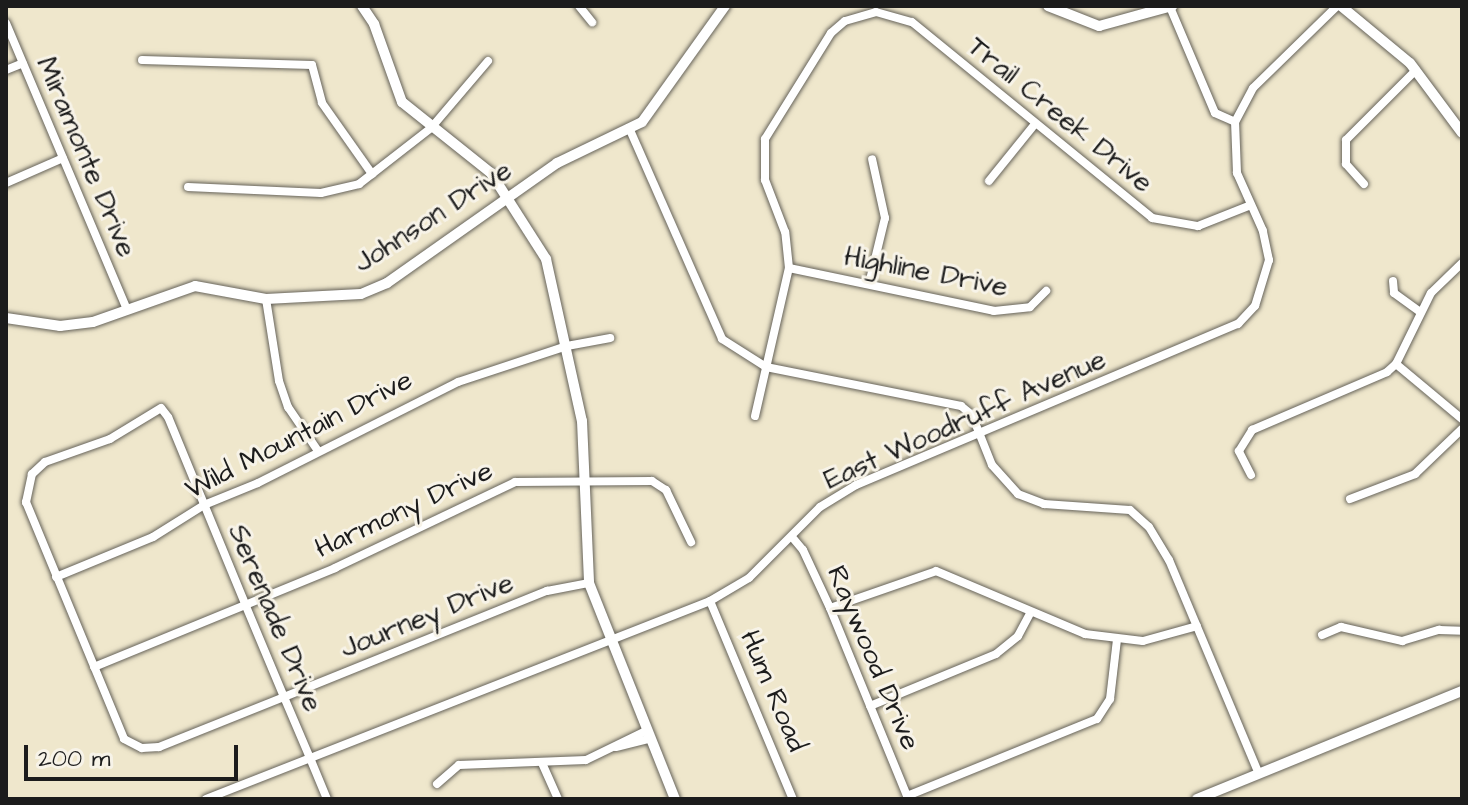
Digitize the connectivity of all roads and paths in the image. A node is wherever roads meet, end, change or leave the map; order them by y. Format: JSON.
{"nodes":[{"id":1,"x":362,"y":6,"type":"edge"},
{"id":2,"x":579,"y":6,"type":"edge"},
{"id":3,"x":725,"y":6,"type":"edge"},
{"id":4,"x":1048,"y":6,"type":"edge"},
{"id":5,"x":1171,"y":6,"type":"edge"},
{"id":6,"x":1339,"y":6,"type":"edge"},
{"id":7,"x":592,"y":22,"type":"dead end"},
{"id":8,"x":6,"y":23,"type":"edge"},
{"id":9,"x":142,"y":60,"type":"dead end"},
{"id":10,"x":488,"y":61,"type":"dead end"},
{"id":11,"x":23,"y":63,"type":"junction"},
{"id":12,"x":6,"y":70,"type":"edge"},
{"id":13,"x":1416,"y":70,"type":"junction"},
{"id":14,"x":1235,"y":122,"type":"junction"},
{"id":15,"x":1035,"y":124,"type":"junction"},
{"id":16,"x":431,"y":128,"type":"junction"},
{"id":17,"x":630,"y":130,"type":"junction"},
{"id":18,"x":1462,"y":133,"type":"edge"},
{"id":19,"x":63,"y":158,"type":"junction"},
{"id":20,"x":872,"y":159,"type":"dead end"},
{"id":21,"x":372,"y":174,"type":"junction"},
{"id":22,"x":989,"y":181,"type":"dead end"},
{"id":23,"x":6,"y":183,"type":"edge"},
{"id":24,"x":1364,"y":184,"type":"dead end"},
{"id":25,"x":188,"y":187,"type":"dead end"},
{"id":26,"x":507,"y":200,"type":"junction"},
{"id":27,"x":1251,"y":205,"type":"junction"},
{"id":28,"x":1462,"y":263,"type":"edge"},
{"id":29,"x":789,"y":268,"type":"junction"},
{"id":30,"x":1393,"y":281,"type":"dead end"},
{"id":31,"x":869,"y":284,"type":"junction"},
{"id":32,"x":1046,"y":291,"type":"dead end"},
{"id":33,"x":266,"y":299,"type":"junction"},
{"id":34,"x":126,"y":307,"type":"junction"},
{"id":35,"x":1420,"y":312,"type":"junction"},
{"id":36,"x":6,"y":318,"type":"edge"},
{"id":37,"x":610,"y":338,"type":"dead end"},
{"id":38,"x":567,"y":346,"type":"junction"},
{"id":39,"x":1396,"y":364,"type":"junction"},
{"id":40,"x":766,"y":367,"type":"junction"},
{"id":41,"x":161,"y":408,"type":"joint"},
{"id":42,"x":755,"y":416,"type":"dead end"},
{"id":43,"x":1462,"y":419,"type":"edge"},
{"id":44,"x":1462,"y":429,"type":"edge"},
{"id":45,"x":980,"y":433,"type":"junction"},
{"id":46,"x":318,"y":451,"type":"junction"},
{"id":47,"x":1251,"y":475,"type":"dead end"},
{"id":48,"x":586,"y":480,"type":"junction"},
{"id":49,"x":1350,"y":499,"type":"dead end"},
{"id":50,"x":204,"y":505,"type":"junction"},
{"id":51,"x":792,"y":537,"type":"junction"},
{"id":52,"x":691,"y":542,"type":"dead end"},
{"id":53,"x":56,"y":577,"type":"junction"},
{"id":54,"x":589,"y":583,"type":"junction"},
{"id":55,"x":710,"y":601,"type":"junction"},
{"id":56,"x":246,"y":606,"type":"junction"},
{"id":57,"x":830,"y":608,"type":"junction"},
{"id":58,"x":1030,"y":613,"type":"junction"},
{"id":59,"x":1197,"y":626,"type":"junction"},
{"id":60,"x":1462,"y":631,"type":"edge"},
{"id":61,"x":1322,"y":635,"type":"dead end"},
{"id":62,"x":1117,"y":639,"type":"junction"},
{"id":63,"x":611,"y":640,"type":"junction"},
{"id":64,"x":94,"y":667,"type":"junction"},
{"id":65,"x":1462,"y":691,"type":"edge"},
{"id":66,"x":284,"y":697,"type":"junction"},
{"id":67,"x":870,"y":706,"type":"junction"},
{"id":68,"x":650,"y":734,"type":"junction"},
{"id":69,"x":310,"y":758,"type":"junction"},
{"id":70,"x":542,"y":763,"type":"junction"},
{"id":71,"x":1258,"y":772,"type":"junction"},
{"id":72,"x":437,"y":784,"type":"dead end"},
{"id":73,"x":907,"y":797,"type":"edge"},
{"id":74,"x":206,"y":799,"type":"edge"},
{"id":75,"x":327,"y":799,"type":"edge"},
{"id":76,"x":558,"y":799,"type":"edge"},
{"id":77,"x":675,"y":799,"type":"edge"},
{"id":78,"x":793,"y":799,"type":"edge"},
{"id":79,"x":1197,"y":799,"type":"edge"}],
"edges":[{"from":1,"to":16,"type":"street"},
{"from":2,"to":7,"type":"street"},
{"from":3,"to":17,"type":"street","name":"Johnson Drive"},
{"from":4,"to":5,"type":"street"},
{"from":5,"to":14,"type":"street"},
{"from":6,"to":13,"type":"street"},
{"from":6,"to":14,"type":"street"},
{"from":8,"to":11,"type":"street","name":"Miramonte Drive"},
{"from":9,"to":21,"type":"street"},
{"from":10,"to":16,"type":"street"},
{"from":11,"to":12,"type":"street"},
{"from":11,"to":19,"type":"street","name":"Miramonte Drive"},
{"from":13,"to":18,"type":"street"},
{"from":13,"to":24,"type":"street"},
{"from":14,"to":27,"type":"street","name":"East Woodruff Avenue"},
{"from":15,"to":22,"type":"street"},
{"from":15,"to":27,"type":"street","name":"Trail Creek Drive"},
{"from":15,"to":29,"type":"street","name":"Trail Creek Drive"},
{"from":16,"to":21,"type":"street"},
{"from":16,"to":26,"type":"street"},
{"from":17,"to":26,"type":"street","name":"Johnson Drive"},
{"from":17,"to":40,"type":"street"},
{"from":19,"to":23,"type":"street"},
{"from":19,"to":34,"type":"street","name":"Miramonte Drive"},
{"from":20,"to":31,"type":"street"},
{"from":21,"to":25,"type":"street"},
{"from":26,"to":33,"type":"street","name":"Johnson Drive"},
{"from":26,"to":38,"type":"street"},
{"from":27,"to":45,"type":"street","name":"East Woodruff Avenue"},
{"from":28,"to":35,"type":"street"},
{"from":29,"to":31,"type":"street","name":"Highline Drive"},
{"from":29,"to":40,"type":"street","name":"Trail Creek Drive"},
{"from":30,"to":35,"type":"street"},
{"from":31,"to":32,"type":"street","name":"Highline Drive"},
{"from":33,"to":34,"type":"street","name":"Johnson Drive"},
{"from":33,"to":46,"type":"street"},
{"from":34,"to":36,"type":"street","name":"Johnson Drive"},
{"from":35,"to":39,"type":"street"},
{"from":37,"to":38,"type":"street","name":"Wild Mountain Drive"},
{"from":38,"to":46,"type":"street","name":"Wild Mountain Drive"},
{"from":38,"to":48,"type":"street"},
{"from":39,"to":43,"type":"street"},
{"from":39,"to":47,"type":"street"},
{"from":40,"to":42,"type":"street","name":"Trail Creek Drive"},
{"from":40,"to":45,"type":"street"},
{"from":41,"to":50,"type":"street","name":"Serenade Drive"},
{"from":41,"to":53,"type":"street","name":"Journey Drive"},
{"from":44,"to":49,"type":"street"},
{"from":45,"to":51,"type":"street","name":"East Woodruff Avenue"},
{"from":45,"to":59,"type":"street"},
{"from":46,"to":50,"type":"street","name":"Wild Mountain Drive"},
{"from":48,"to":52,"type":"street","name":"Harmony Drive"},
{"from":48,"to":54,"type":"street"},
{"from":48,"to":56,"type":"street","name":"Harmony Drive"},
{"from":50,"to":53,"type":"street","name":"Wild Mountain Drive"},
{"from":50,"to":56,"type":"street","name":"Serenade Drive"},
{"from":51,"to":55,"type":"street","name":"East Woodruff Avenue"},
{"from":51,"to":57,"type":"street","name":"Raywood Drive"},
{"from":53,"to":64,"type":"street","name":"Journey Drive"},
{"from":54,"to":63,"type":"street"},
{"from":54,"to":66,"type":"street","name":"Journey Drive"},
{"from":55,"to":63,"type":"street","name":"East Woodruff Avenue"},
{"from":55,"to":78,"type":"street","name":"Hum Road"},
{"from":56,"to":64,"type":"street","name":"Harmony Drive"},
{"from":56,"to":66,"type":"street","name":"Serenade Drive"},
{"from":57,"to":58,"type":"street"},
{"from":57,"to":67,"type":"street","name":"Raywood Drive"},
{"from":58,"to":62,"type":"street"},
{"from":58,"to":67,"type":"street"},
{"from":59,"to":62,"type":"street"},
{"from":59,"to":71,"type":"street"},
{"from":60,"to":61,"type":"street"},
{"from":62,"to":73,"type":"street"},
{"from":63,"to":68,"type":"street"},
{"from":63,"to":69,"type":"street","name":"East Woodruff Avenue"},
{"from":64,"to":66,"type":"street","name":"Journey Drive"},
{"from":65,"to":71,"type":"street"},
{"from":66,"to":69,"type":"street","name":"Serenade Drive"},
{"from":67,"to":73,"type":"street","name":"Raywood Drive"},
{"from":68,"to":70,"type":"street"},
{"from":68,"to":77,"type":"street"},
{"from":69,"to":74,"type":"street","name":"East Woodruff Avenue"},
{"from":69,"to":75,"type":"street","name":"Serenade Drive"},
{"from":70,"to":72,"type":"street"},
{"from":70,"to":76,"type":"street"},
{"from":71,"to":79,"type":"street"}]}
